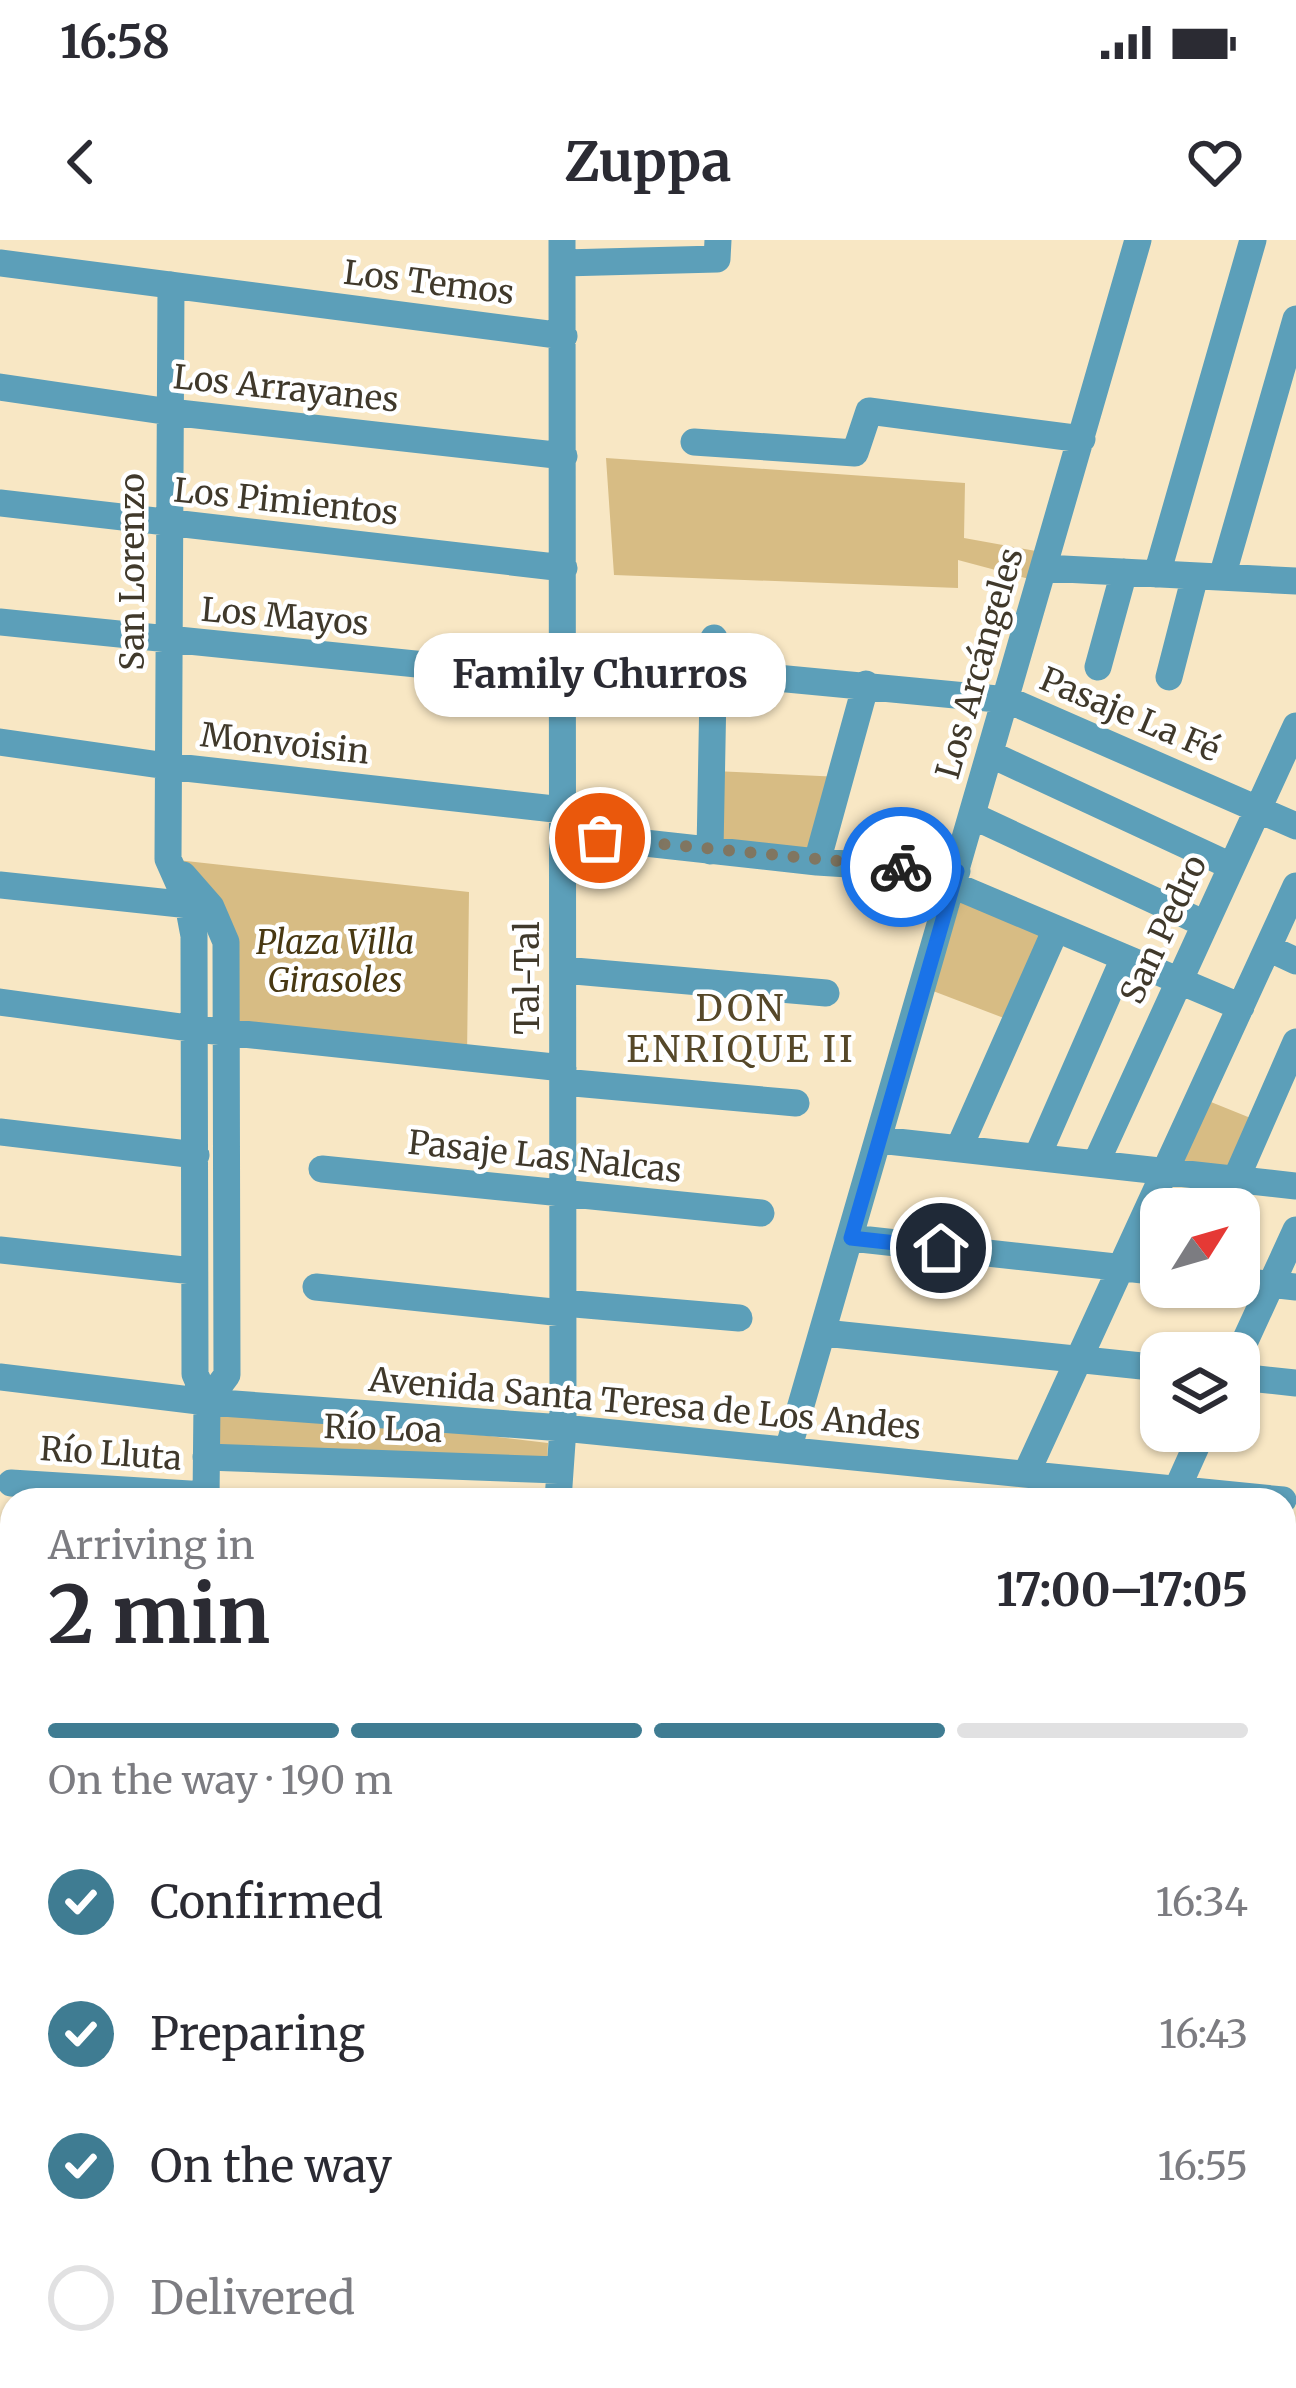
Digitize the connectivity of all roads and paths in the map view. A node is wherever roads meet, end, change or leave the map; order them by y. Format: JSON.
{"nodes":[{"id":1,"x":1138,"y":240,"type":"edge"},
{"id":2,"x":1253,"y":240,"type":"edge"},
{"id":3,"x":717,"y":249,"type":"edge"},
{"id":4,"x":562,"y":252,"type":"edge"},
{"id":5,"x":0,"y":263,"type":"edge"},
{"id":6,"x":171,"y":285,"type":"junction"},
{"id":7,"x":1296,"y":320,"type":"edge"},
{"id":8,"x":564,"y":336,"type":"junction"},
{"id":9,"x":0,"y":387,"type":"edge"},
{"id":10,"x":170,"y":412,"type":"junction"},
{"id":11,"x":1082,"y":439,"type":"junction"},
{"id":12,"x":694,"y":442,"type":"dead end"},
{"id":13,"x":564,"y":455,"type":"junction"},
{"id":14,"x":0,"y":503,"type":"edge"},
{"id":15,"x":169,"y":525,"type":"junction"},
{"id":16,"x":564,"y":568,"type":"junction"},
{"id":17,"x":1044,"y":568,"type":"junction"},
{"id":18,"x":1124,"y":572,"type":"junction"},
{"id":19,"x":1157,"y":574,"type":"junction"},
{"id":20,"x":1209,"y":576,"type":"junction"},
{"id":21,"x":1295,"y":576,"type":"edge"},
{"id":22,"x":0,"y":622,"type":"edge"},
{"id":23,"x":713,"y":638,"type":"dead end"},
{"id":24,"x":168,"y":641,"type":"junction"},
{"id":25,"x":1098,"y":667,"type":"dead end"},
{"id":26,"x":714,"y":672,"type":"junction"},
{"id":27,"x":1169,"y":676,"type":"dead end"},
{"id":28,"x":564,"y":680,"type":"junction"},
{"id":29,"x":866,"y":684,"type":"junction"},
{"id":30,"x":1008,"y":700,"type":"junction"},
{"id":31,"x":1296,"y":725,"type":"edge"},
{"id":32,"x":0,"y":742,"type":"edge"},
{"id":33,"x":990,"y":754,"type":"junction"},
{"id":34,"x":167,"y":766,"type":"junction"},
{"id":35,"x":1258,"y":809,"type":"junction"},
{"id":36,"x":973,"y":816,"type":"junction"},
{"id":37,"x":563,"y":822,"type":"junction"},
{"id":38,"x":1296,"y":826,"type":"edge"},
{"id":39,"x":710,"y":851,"type":"junction"},
{"id":40,"x":817,"y":862,"type":"junction"},
{"id":41,"x":1232,"y":866,"type":"junction"},
{"id":42,"x":955,"y":878,"type":"junction"},
{"id":43,"x":0,"y":885,"type":"edge"},
{"id":44,"x":1295,"y":892,"type":"edge"},
{"id":45,"x":200,"y":906,"type":"junction"},
{"id":46,"x":1205,"y":923,"type":"junction"},
{"id":47,"x":1056,"y":929,"type":"junction"},
{"id":48,"x":1268,"y":948,"type":"junction"},
{"id":49,"x":1124,"y":958,"type":"junction"},
{"id":50,"x":1296,"y":961,"type":"edge"},
{"id":51,"x":563,"y":970,"type":"junction"},
{"id":52,"x":1179,"y":981,"type":"junction"},
{"id":53,"x":826,"y":993,"type":"dead end"},
{"id":54,"x":0,"y":1002,"type":"edge"},
{"id":55,"x":1241,"y":1007,"type":"junction"},
{"id":56,"x":196,"y":1029,"type":"junction"},
{"id":57,"x":226,"y":1032,"type":"junction"},
{"id":58,"x":1296,"y":1042,"type":"edge"},
{"id":59,"x":563,"y":1075,"type":"junction"},
{"id":60,"x":796,"y":1103,"type":"dead end"},
{"id":61,"x":0,"y":1132,"type":"edge"},
{"id":62,"x":879,"y":1140,"type":"junction"},
{"id":63,"x":958,"y":1148,"type":"junction"},
{"id":64,"x":196,"y":1155,"type":"junction"},
{"id":65,"x":1037,"y":1157,"type":"junction"},
{"id":66,"x":1096,"y":1163,"type":"junction"},
{"id":67,"x":322,"y":1169,"type":"dead end"},
{"id":68,"x":1166,"y":1171,"type":"junction"},
{"id":69,"x":1236,"y":1179,"type":"junction"},
{"id":70,"x":1296,"y":1186,"type":"edge"},
{"id":71,"x":563,"y":1195,"type":"junction"},
{"id":72,"x":761,"y":1213,"type":"dead end"},
{"id":73,"x":1296,"y":1230,"type":"edge"},
{"id":74,"x":851,"y":1238,"type":"junction"},
{"id":75,"x":0,"y":1250,"type":"edge"},
{"id":76,"x":1122,"y":1268,"type":"junction"},
{"id":77,"x":1140,"y":1270,"type":"edge"},
{"id":78,"x":193,"y":1271,"type":"junction"},
{"id":79,"x":1284,"y":1286,"type":"edge"},
{"id":80,"x":316,"y":1287,"type":"dead end"},
{"id":81,"x":563,"y":1308,"type":"junction"},
{"id":82,"x":739,"y":1318,"type":"dead end"},
{"id":83,"x":1254,"y":1332,"type":"edge"},
{"id":84,"x":824,"y":1333,"type":"junction"},
{"id":85,"x":1080,"y":1359,"type":"junction"},
{"id":86,"x":1140,"y":1366,"type":"edge"},
{"id":87,"x":0,"y":1377,"type":"edge"},
{"id":88,"x":1260,"y":1379,"type":"edge"},
{"id":89,"x":1296,"y":1382,"type":"edge"},
{"id":90,"x":207,"y":1402,"type":"junction"},
{"id":91,"x":563,"y":1428,"type":"junction"},
{"id":92,"x":788,"y":1450,"type":"junction"},
{"id":93,"x":1194,"y":1452,"type":"edge"},
{"id":94,"x":206,"y":1457,"type":"junction"},
{"id":95,"x":558,"y":1471,"type":"junction"},
{"id":96,"x":1026,"y":1474,"type":"junction"},
{"id":97,"x":11,"y":1483,"type":"dead end"},
{"id":98,"x":81,"y":1488,"type":"edge"},
{"id":99,"x":206,"y":1488,"type":"edge"},
{"id":100,"x":558,"y":1488,"type":"edge"},
{"id":101,"x":1114,"y":1488,"type":"edge"},
{"id":102,"x":1177,"y":1488,"type":"edge"}],
"edges":[{"from":1,"to":11,"type":"street","name":"Los Arcángeles"},
{"from":2,"to":19,"type":"street"},
{"from":3,"to":4,"type":"street"},
{"from":4,"to":8,"type":"street","name":"Tal-Tal"},
{"from":5,"to":6,"type":"street","name":"Los Temos"},
{"from":6,"to":8,"type":"street","name":"Los Temos"},
{"from":6,"to":10,"type":"street","name":"San Lorenzo"},
{"from":7,"to":20,"type":"street"},
{"from":8,"to":13,"type":"street","name":"Tal-Tal"},
{"from":9,"to":10,"type":"street","name":"Los Arrayanes"},
{"from":10,"to":13,"type":"street","name":"Los Arrayanes"},
{"from":10,"to":15,"type":"street","name":"San Lorenzo"},
{"from":11,"to":12,"type":"street"},
{"from":11,"to":17,"type":"street","name":"Los Arcángeles"},
{"from":13,"to":16,"type":"street","name":"Tal-Tal"},
{"from":14,"to":15,"type":"street","name":"Los Pimientos"},
{"from":15,"to":16,"type":"street","name":"Los Pimientos"},
{"from":15,"to":24,"type":"street","name":"San Lorenzo"},
{"from":16,"to":28,"type":"street","name":"Tal-Tal"},
{"from":17,"to":18,"type":"street"},
{"from":17,"to":30,"type":"street","name":"Los Arcángeles"},
{"from":18,"to":19,"type":"street"},
{"from":18,"to":25,"type":"street"},
{"from":19,"to":20,"type":"street"},
{"from":20,"to":21,"type":"street"},
{"from":20,"to":27,"type":"street"},
{"from":22,"to":24,"type":"street","name":"Los Mayos"},
{"from":23,"to":26,"type":"street"},
{"from":24,"to":28,"type":"street","name":"Los Mayos"},
{"from":24,"to":34,"type":"street","name":"San Lorenzo"},
{"from":26,"to":29,"type":"street","name":"Pasaje La Fé"},
{"from":26,"to":39,"type":"street"},
{"from":28,"to":37,"type":"street","name":"Tal-Tal"},
{"from":29,"to":30,"type":"street","name":"Pasaje La Fé"},
{"from":29,"to":40,"type":"street"},
{"from":30,"to":33,"type":"street","name":"Los Arcángeles"},
{"from":30,"to":35,"type":"street","name":"Pasaje La Fé"},
{"from":31,"to":35,"type":"street","name":"San Pedro"},
{"from":32,"to":34,"type":"street","name":"Monvoisin"},
{"from":33,"to":36,"type":"street","name":"Los Arcángeles"},
{"from":33,"to":41,"type":"street"},
{"from":34,"to":37,"type":"street","name":"Monvoisin"},
{"from":34,"to":45,"type":"street","name":"San Lorenzo"},
{"from":35,"to":38,"type":"street","name":"Pasaje La Fé"},
{"from":35,"to":41,"type":"street","name":"San Pedro"},
{"from":36,"to":42,"type":"street","name":"Los Arcángeles"},
{"from":36,"to":46,"type":"street"},
{"from":37,"to":39,"type":"street","name":"Monvoisin"},
{"from":37,"to":51,"type":"street","name":"Tal-Tal"},
{"from":39,"to":40,"type":"street","name":"Monvoisin"},
{"from":40,"to":42,"type":"street","name":"Monvoisin"},
{"from":41,"to":46,"type":"street","name":"San Pedro"},
{"from":42,"to":47,"type":"street","name":"Monvoisin"},
{"from":42,"to":62,"type":"street","name":"Los Arcángeles"},
{"from":43,"to":45,"type":"street"},
{"from":44,"to":48,"type":"street"},
{"from":45,"to":56,"type":"street","name":"San Lorenzo"},
{"from":45,"to":57,"type":"street","name":"San Lorenzo"},
{"from":46,"to":52,"type":"street","name":"San Pedro"},
{"from":47,"to":49,"type":"street","name":"Monvoisin"},
{"from":47,"to":63,"type":"street"},
{"from":48,"to":50,"type":"street"},
{"from":48,"to":55,"type":"street"},
{"from":49,"to":52,"type":"street","name":"Monvoisin"},
{"from":49,"to":65,"type":"street"},
{"from":51,"to":53,"type":"street"},
{"from":51,"to":59,"type":"street","name":"Tal-Tal"},
{"from":52,"to":55,"type":"street","name":"Monvoisin"},
{"from":52,"to":66,"type":"street","name":"San Pedro"},
{"from":54,"to":56,"type":"street"},
{"from":55,"to":68,"type":"street"},
{"from":56,"to":57,"type":"street"},
{"from":56,"to":64,"type":"street","name":"San Lorenzo"},
{"from":57,"to":59,"type":"street"},
{"from":57,"to":90,"type":"street","name":"San Lorenzo"},
{"from":58,"to":69,"type":"street"},
{"from":59,"to":60,"type":"street"},
{"from":59,"to":71,"type":"street","name":"Tal-Tal"},
{"from":61,"to":64,"type":"street"},
{"from":62,"to":63,"type":"street"},
{"from":62,"to":74,"type":"street","name":"Los Arcángeles"},
{"from":63,"to":65,"type":"street"},
{"from":64,"to":78,"type":"street","name":"San Lorenzo"},
{"from":65,"to":66,"type":"street"},
{"from":66,"to":68,"type":"street"},
{"from":67,"to":71,"type":"street","name":"Pasaje Las Nalcas"},
{"from":68,"to":69,"type":"street"},
{"from":68,"to":76,"type":"street"},
{"from":69,"to":70,"type":"street"},
{"from":71,"to":72,"type":"street","name":"Pasaje Las Nalcas"},
{"from":71,"to":81,"type":"street","name":"Tal-Tal"},
{"from":73,"to":79,"type":"street"},
{"from":74,"to":76,"type":"street"},
{"from":74,"to":84,"type":"street","name":"Los Arcángeles"},
{"from":75,"to":78,"type":"street"},
{"from":76,"to":77,"type":"street"},
{"from":76,"to":85,"type":"street"},
{"from":78,"to":90,"type":"street","name":"San Lorenzo"},
{"from":79,"to":83,"type":"street"},
{"from":80,"to":81,"type":"street"},
{"from":81,"to":82,"type":"street"},
{"from":81,"to":91,"type":"street","name":"Tal-Tal"},
{"from":84,"to":85,"type":"street"},
{"from":84,"to":92,"type":"street","name":"Los Arcángeles"},
{"from":85,"to":86,"type":"street"},
{"from":85,"to":96,"type":"street"},
{"from":87,"to":90,"type":"street","name":"Avenida Santa Teresa de Los Andes"},
{"from":88,"to":89,"type":"street"},
{"from":90,"to":91,"type":"street","name":"Avenida Santa Teresa de Los Andes"},
{"from":90,"to":94,"type":"street","name":"San Lorenzo"},
{"from":91,"to":92,"type":"street","name":"Avenida Santa Teresa de Los Andes"},
{"from":91,"to":95,"type":"street","name":"Tal-Tal"},
{"from":92,"to":96,"type":"street","name":"Avenida Santa Teresa de Los Andes"},
{"from":93,"to":102,"type":"street"},
{"from":94,"to":95,"type":"street","name":"Río Loa"},
{"from":94,"to":99,"type":"street","name":"San Lorenzo"},
{"from":95,"to":100,"type":"street","name":"Tal-Tal"},
{"from":96,"to":101,"type":"street","name":"Avenida Santa Teresa de Los Andes"},
{"from":97,"to":98,"type":"street","name":"Río Lluta"}]}
